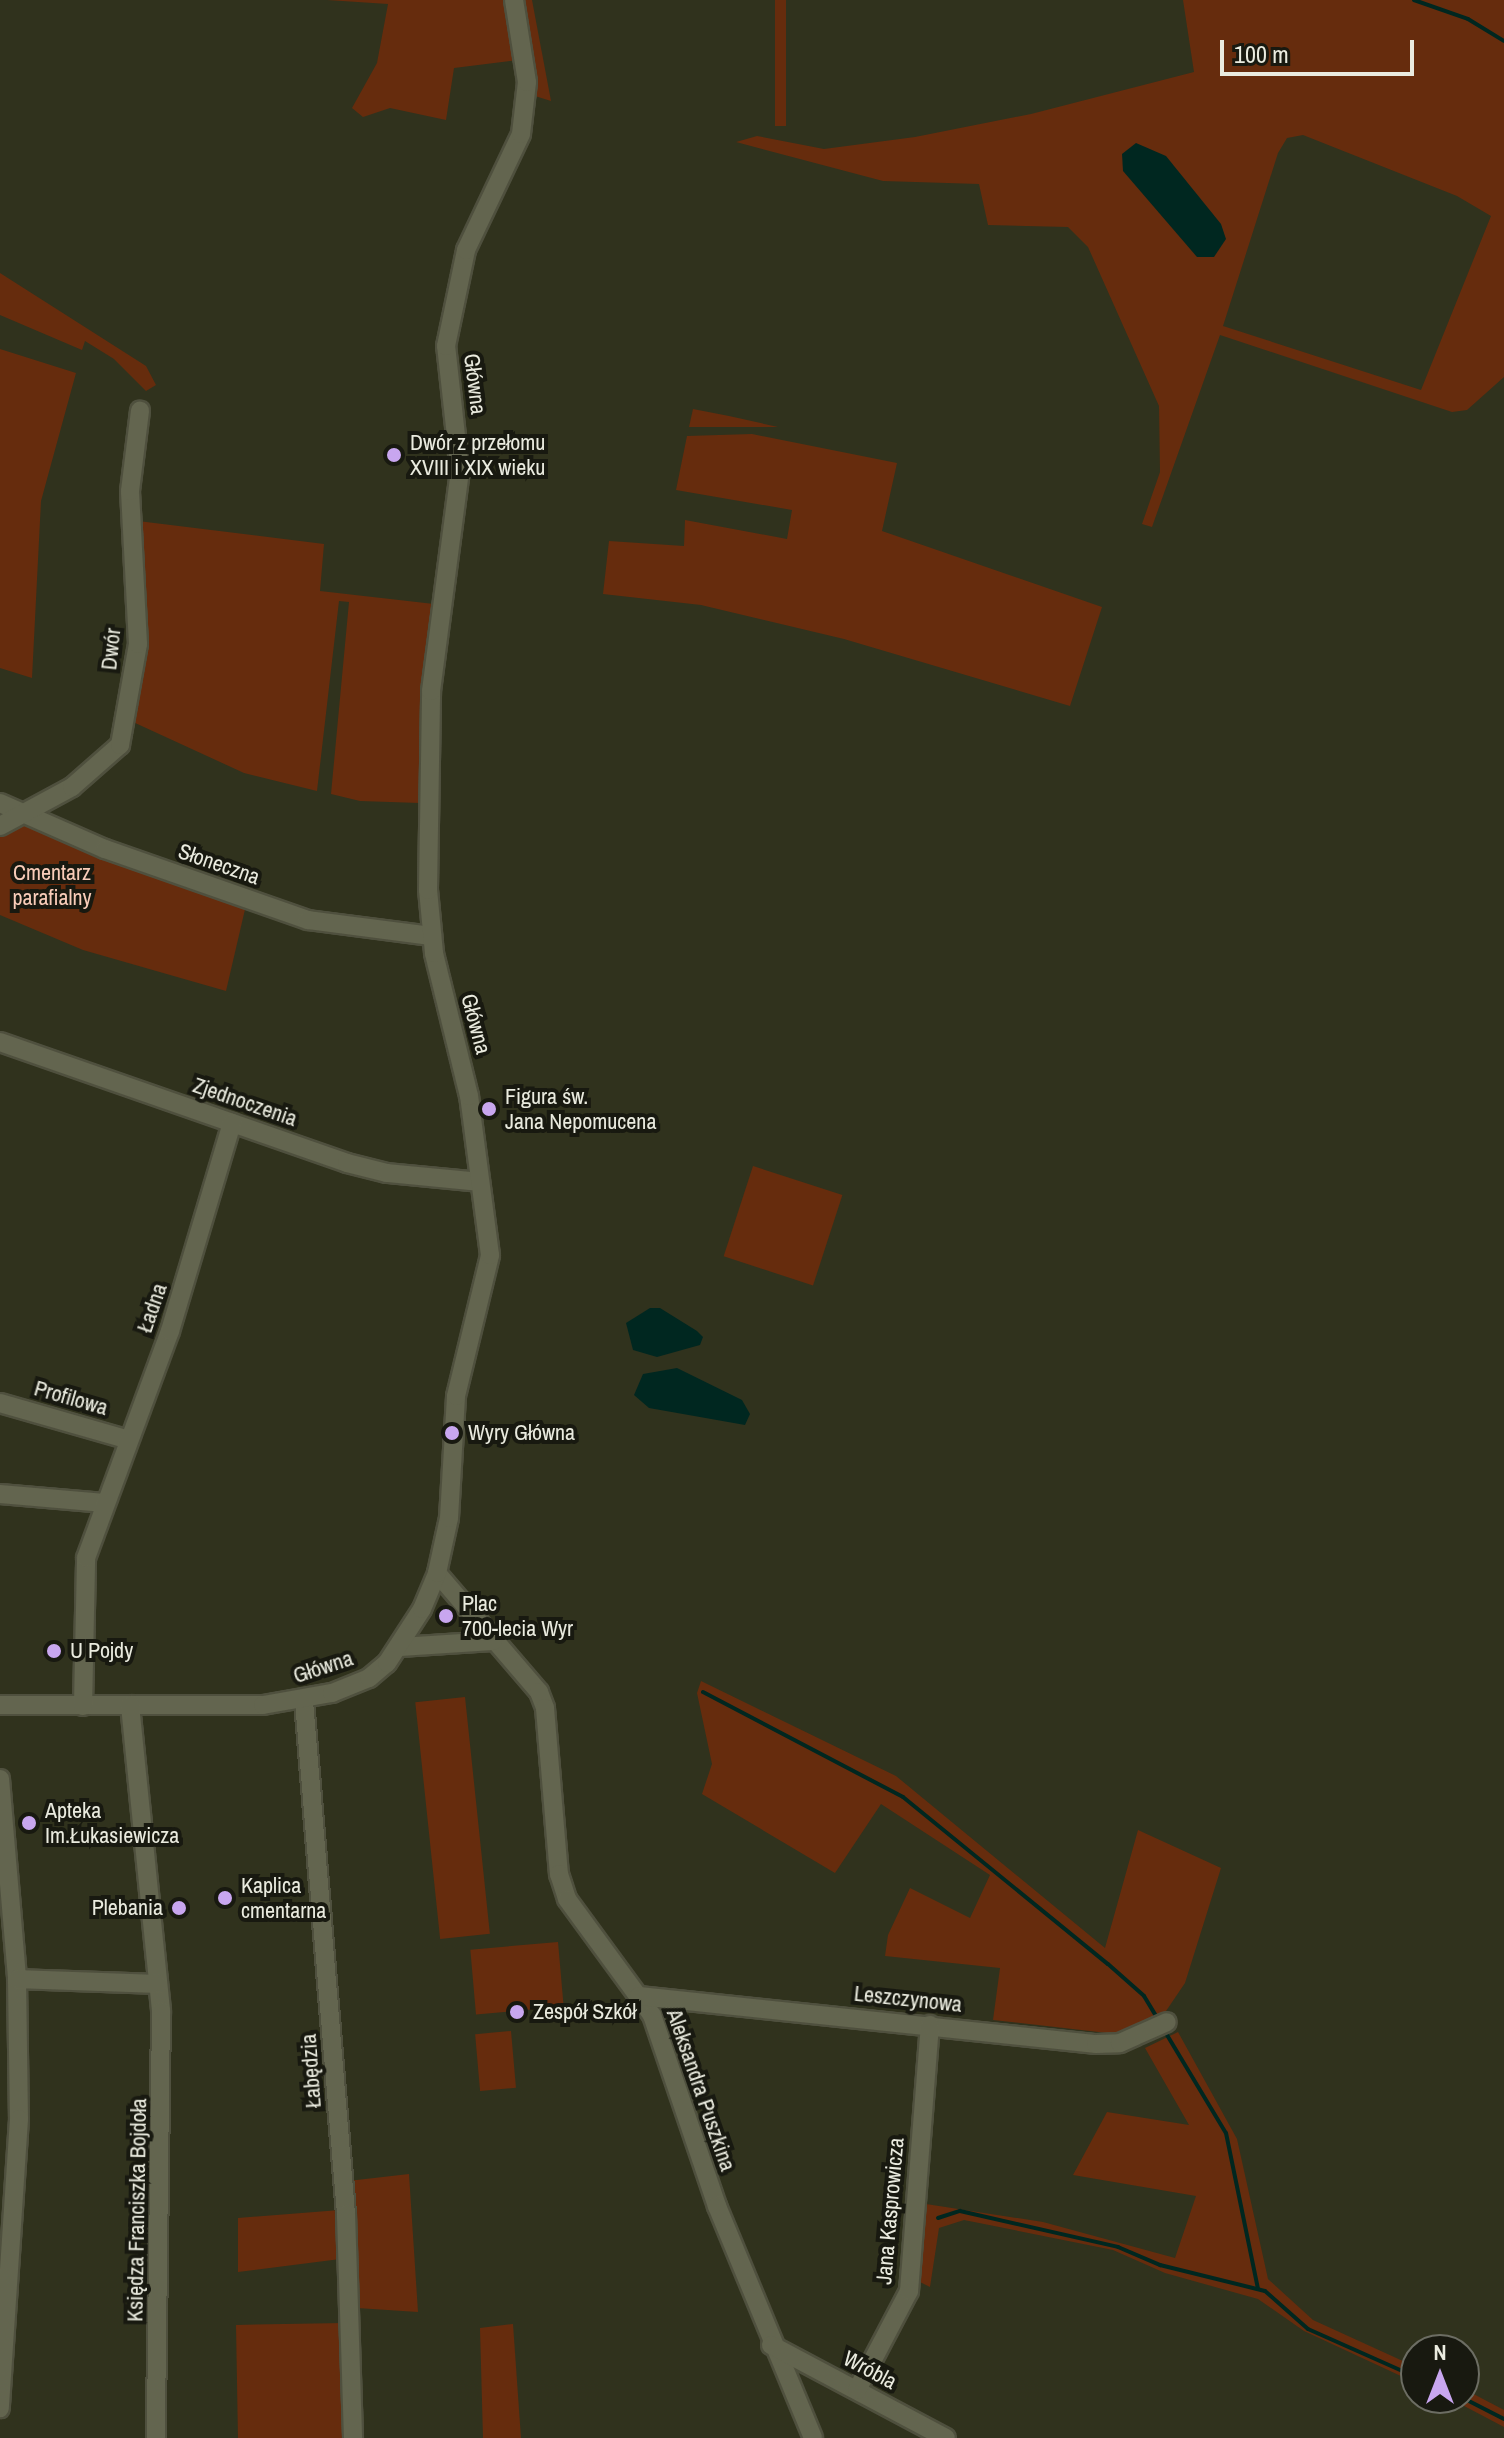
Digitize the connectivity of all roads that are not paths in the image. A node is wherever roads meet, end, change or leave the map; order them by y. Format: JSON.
{"nodes":[{"id":1,"x":514,"y":0,"type":"edge"},
{"id":2,"x":140,"y":411,"type":"dead end"},
{"id":3,"x":0,"y":803,"type":"edge"},
{"id":4,"x":24,"y":816,"type":"junction"},
{"id":5,"x":0,"y":826,"type":"edge"},
{"id":6,"x":432,"y":936,"type":"junction"},
{"id":7,"x":0,"y":1042,"type":"edge"},
{"id":8,"x":232,"y":1123,"type":"junction"},
{"id":9,"x":480,"y":1182,"type":"junction"},
{"id":10,"x":0,"y":1403,"type":"edge"},
{"id":11,"x":129,"y":1440,"type":"junction"},
{"id":12,"x":0,"y":1494,"type":"edge"},
{"id":13,"x":105,"y":1503,"type":"junction"},
{"id":14,"x":437,"y":1573,"type":"junction"},
{"id":15,"x":493,"y":1641,"type":"junction"},
{"id":16,"x":400,"y":1647,"type":"junction"},
{"id":17,"x":304,"y":1701,"type":"junction"},
{"id":18,"x":0,"y":1705,"type":"edge"},
{"id":19,"x":130,"y":1705,"type":"junction"},
{"id":20,"x":83,"y":1706,"type":"junction"},
{"id":21,"x":0,"y":1779,"type":"edge"},
{"id":22,"x":17,"y":1979,"type":"junction"},
{"id":23,"x":157,"y":1984,"type":"junction"},
{"id":24,"x":639,"y":1996,"type":"junction"},
{"id":25,"x":1167,"y":2022,"type":"dead end"},
{"id":26,"x":930,"y":2025,"type":"junction"},
{"id":27,"x":771,"y":2345,"type":"junction"},
{"id":28,"x":857,"y":2390,"type":"junction"},
{"id":29,"x":0,"y":2408,"type":"edge"},
{"id":30,"x":156,"y":2438,"type":"edge"},
{"id":31,"x":353,"y":2438,"type":"edge"},
{"id":32,"x":813,"y":2438,"type":"edge"},
{"id":33,"x":946,"y":2438,"type":"edge"}],
"edges":[{"from":1,"to":6,"type":"street","name":"Główna"},
{"from":2,"to":4,"type":"street","name":"Dwór"},
{"from":3,"to":4,"type":"street","name":"Słoneczna"},
{"from":4,"to":5,"type":"street","name":"Dwór"},
{"from":4,"to":6,"type":"street","name":"Słoneczna"},
{"from":6,"to":9,"type":"street","name":"Główna"},
{"from":7,"to":8,"type":"street","name":"Zjednoczenia"},
{"from":8,"to":9,"type":"street","name":"Zjednoczenia"},
{"from":8,"to":11,"type":"street","name":"Ładna"},
{"from":9,"to":14,"type":"street","name":"Główna"},
{"from":10,"to":11,"type":"street","name":"Profilowa"},
{"from":11,"to":13,"type":"street","name":"Ładna"},
{"from":12,"to":13,"type":"street"},
{"from":13,"to":20,"type":"street","name":"Ładna"},
{"from":14,"to":15,"type":"street","name":"Aleksandra Puszkina"},
{"from":14,"to":16,"type":"street","name":"Główna"},
{"from":15,"to":16,"type":"street"},
{"from":15,"to":24,"type":"street","name":"Aleksandra Puszkina"},
{"from":16,"to":17,"type":"street","name":"Główna"},
{"from":17,"to":19,"type":"street","name":"Główna"},
{"from":17,"to":31,"type":"street","name":"Łabędzia"},
{"from":18,"to":20,"type":"street","name":"Główna"},
{"from":19,"to":20,"type":"street","name":"Główna"},
{"from":19,"to":23,"type":"street","name":"Księdza Franciszka Bojdoła"},
{"from":21,"to":22,"type":"street"},
{"from":22,"to":23,"type":"street"},
{"from":22,"to":29,"type":"street"},
{"from":23,"to":30,"type":"street","name":"Księdza Franciszka Bojdoła"},
{"from":24,"to":26,"type":"street","name":"Leszczynowa"},
{"from":24,"to":27,"type":"street","name":"Aleksandra Puszkina"},
{"from":25,"to":26,"type":"street","name":"Leszczynowa"},
{"from":26,"to":28,"type":"street","name":"Jana Kasprowicza"},
{"from":27,"to":28,"type":"street","name":"Wróbla"},
{"from":27,"to":32,"type":"street","name":"Aleksandra Puszkina"},
{"from":28,"to":33,"type":"street","name":"Wróbla"}]}
